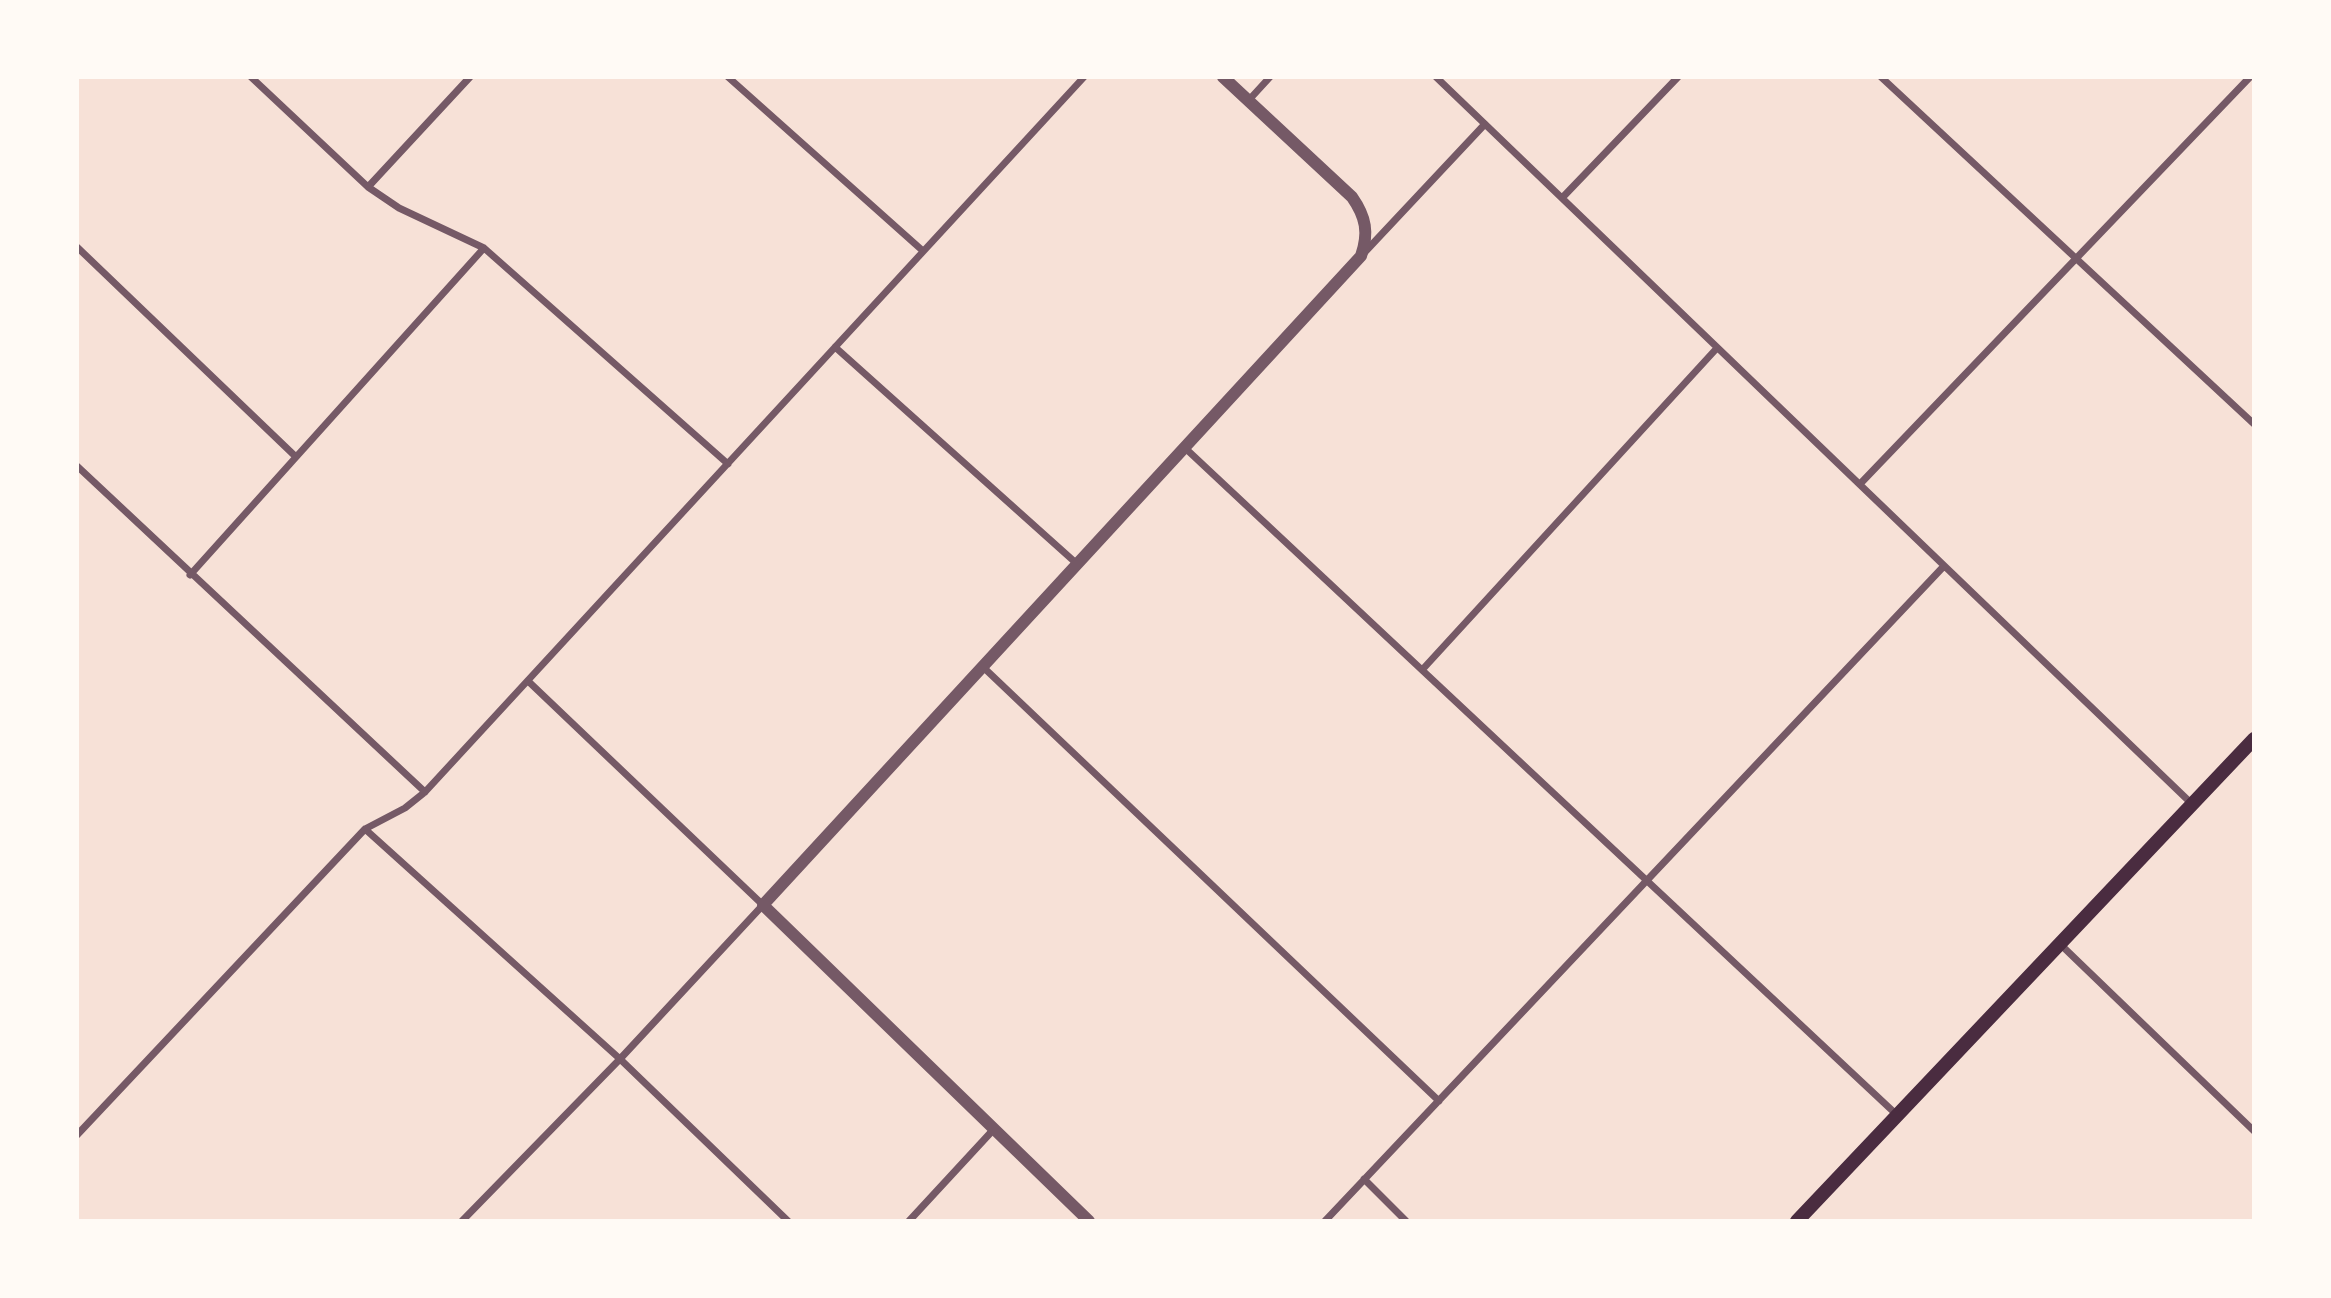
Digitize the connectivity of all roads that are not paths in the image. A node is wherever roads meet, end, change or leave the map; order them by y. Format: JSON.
{"nodes":[{"id":1,"x":251,"y":77,"type":"edge"},
{"id":2,"x":470,"y":77,"type":"edge"},
{"id":3,"x":728,"y":77,"type":"edge"},
{"id":4,"x":1084,"y":77,"type":"edge"},
{"id":5,"x":1223,"y":77,"type":"edge"},
{"id":6,"x":1270,"y":77,"type":"edge"},
{"id":7,"x":1436,"y":77,"type":"edge"},
{"id":8,"x":1678,"y":77,"type":"edge"},
{"id":9,"x":1881,"y":77,"type":"edge"},
{"id":10,"x":2250,"y":77,"type":"edge"},
{"id":11,"x":1248,"y":101,"type":"junction"},
{"id":12,"x":1485,"y":124,"type":"junction"},
{"id":13,"x":368,"y":187,"type":"junction"},
{"id":14,"x":1562,"y":198,"type":"junction"},
{"id":15,"x":77,"y":247,"type":"edge"},
{"id":16,"x":484,"y":248,"type":"junction"},
{"id":17,"x":923,"y":251,"type":"junction"},
{"id":18,"x":1361,"y":256,"type":"junction"},
{"id":19,"x":2076,"y":259,"type":"junction"},
{"id":20,"x":835,"y":347,"type":"junction"},
{"id":21,"x":1717,"y":348,"type":"junction"},
{"id":22,"x":2254,"y":424,"type":"edge"},
{"id":23,"x":1184,"y":447,"type":"junction"},
{"id":24,"x":295,"y":456,"type":"junction"},
{"id":25,"x":728,"y":464,"type":"junction"},
{"id":26,"x":77,"y":466,"type":"edge"},
{"id":27,"x":1860,"y":484,"type":"junction"},
{"id":28,"x":1076,"y":563,"type":"junction"},
{"id":29,"x":1944,"y":566,"type":"junction"},
{"id":30,"x":190,"y":575,"type":"junction"},
{"id":31,"x":982,"y":666,"type":"junction"},
{"id":32,"x":1422,"y":670,"type":"junction"},
{"id":33,"x":528,"y":681,"type":"junction"},
{"id":34,"x":2254,"y":739,"type":"edge"},
{"id":35,"x":425,"y":792,"type":"junction"},
{"id":36,"x":2192,"y":804,"type":"junction"},
{"id":37,"x":365,"y":829,"type":"junction"},
{"id":38,"x":1647,"y":881,"type":"junction"},
{"id":39,"x":763,"y":905,"type":"junction"},
{"id":40,"x":2060,"y":944,"type":"junction"},
{"id":41,"x":620,"y":1059,"type":"junction"},
{"id":42,"x":1439,"y":1101,"type":"junction"},
{"id":43,"x":1898,"y":1115,"type":"junction"},
{"id":44,"x":994,"y":1129,"type":"junction"},
{"id":45,"x":2254,"y":1131,"type":"edge"},
{"id":46,"x":77,"y":1135,"type":"edge"},
{"id":47,"x":1364,"y":1180,"type":"junction"},
{"id":48,"x":462,"y":1221,"type":"edge"},
{"id":49,"x":788,"y":1221,"type":"edge"},
{"id":50,"x":909,"y":1221,"type":"edge"},
{"id":51,"x":1089,"y":1221,"type":"edge"},
{"id":52,"x":1325,"y":1221,"type":"edge"},
{"id":53,"x":1406,"y":1221,"type":"edge"},
{"id":54,"x":1797,"y":1221,"type":"edge"}],
"edges":[{"from":1,"to":13,"type":"street"},
{"from":2,"to":13,"type":"street"},
{"from":3,"to":17,"type":"street"},
{"from":4,"to":17,"type":"street"},
{"from":5,"to":11,"type":"street"},
{"from":6,"to":11,"type":"street"},
{"from":7,"to":12,"type":"street"},
{"from":8,"to":14,"type":"street"},
{"from":9,"to":19,"type":"street"},
{"from":10,"to":19,"type":"street"},
{"from":11,"to":18,"type":"street"},
{"from":12,"to":14,"type":"street"},
{"from":12,"to":18,"type":"street"},
{"from":13,"to":16,"type":"street"},
{"from":14,"to":21,"type":"street"},
{"from":15,"to":24,"type":"street"},
{"from":16,"to":24,"type":"street"},
{"from":16,"to":25,"type":"street"},
{"from":17,"to":20,"type":"street"},
{"from":18,"to":23,"type":"street"},
{"from":19,"to":22,"type":"street"},
{"from":19,"to":27,"type":"street"},
{"from":20,"to":25,"type":"street"},
{"from":20,"to":28,"type":"street"},
{"from":21,"to":27,"type":"street"},
{"from":21,"to":32,"type":"street"},
{"from":23,"to":28,"type":"street"},
{"from":23,"to":32,"type":"street"},
{"from":24,"to":30,"type":"street"},
{"from":25,"to":33,"type":"street"},
{"from":26,"to":30,"type":"street"},
{"from":27,"to":29,"type":"street"},
{"from":28,"to":31,"type":"street"},
{"from":29,"to":36,"type":"street"},
{"from":29,"to":38,"type":"street"},
{"from":30,"to":35,"type":"street"},
{"from":31,"to":39,"type":"street"},
{"from":31,"to":42,"type":"street"},
{"from":32,"to":38,"type":"street"},
{"from":33,"to":35,"type":"street"},
{"from":33,"to":39,"type":"street"},
{"from":34,"to":36,"type":"main road"},
{"from":35,"to":37,"type":"street"},
{"from":36,"to":40,"type":"main road"},
{"from":37,"to":41,"type":"street"},
{"from":37,"to":46,"type":"street"},
{"from":38,"to":42,"type":"street"},
{"from":38,"to":43,"type":"street"},
{"from":39,"to":41,"type":"street"},
{"from":39,"to":44,"type":"street"},
{"from":40,"to":43,"type":"main road"},
{"from":40,"to":45,"type":"street"},
{"from":41,"to":48,"type":"street"},
{"from":41,"to":49,"type":"street"},
{"from":42,"to":47,"type":"street"},
{"from":43,"to":54,"type":"main road"},
{"from":44,"to":50,"type":"street"},
{"from":44,"to":51,"type":"street"},
{"from":47,"to":52,"type":"street"},
{"from":47,"to":53,"type":"street"}]}
